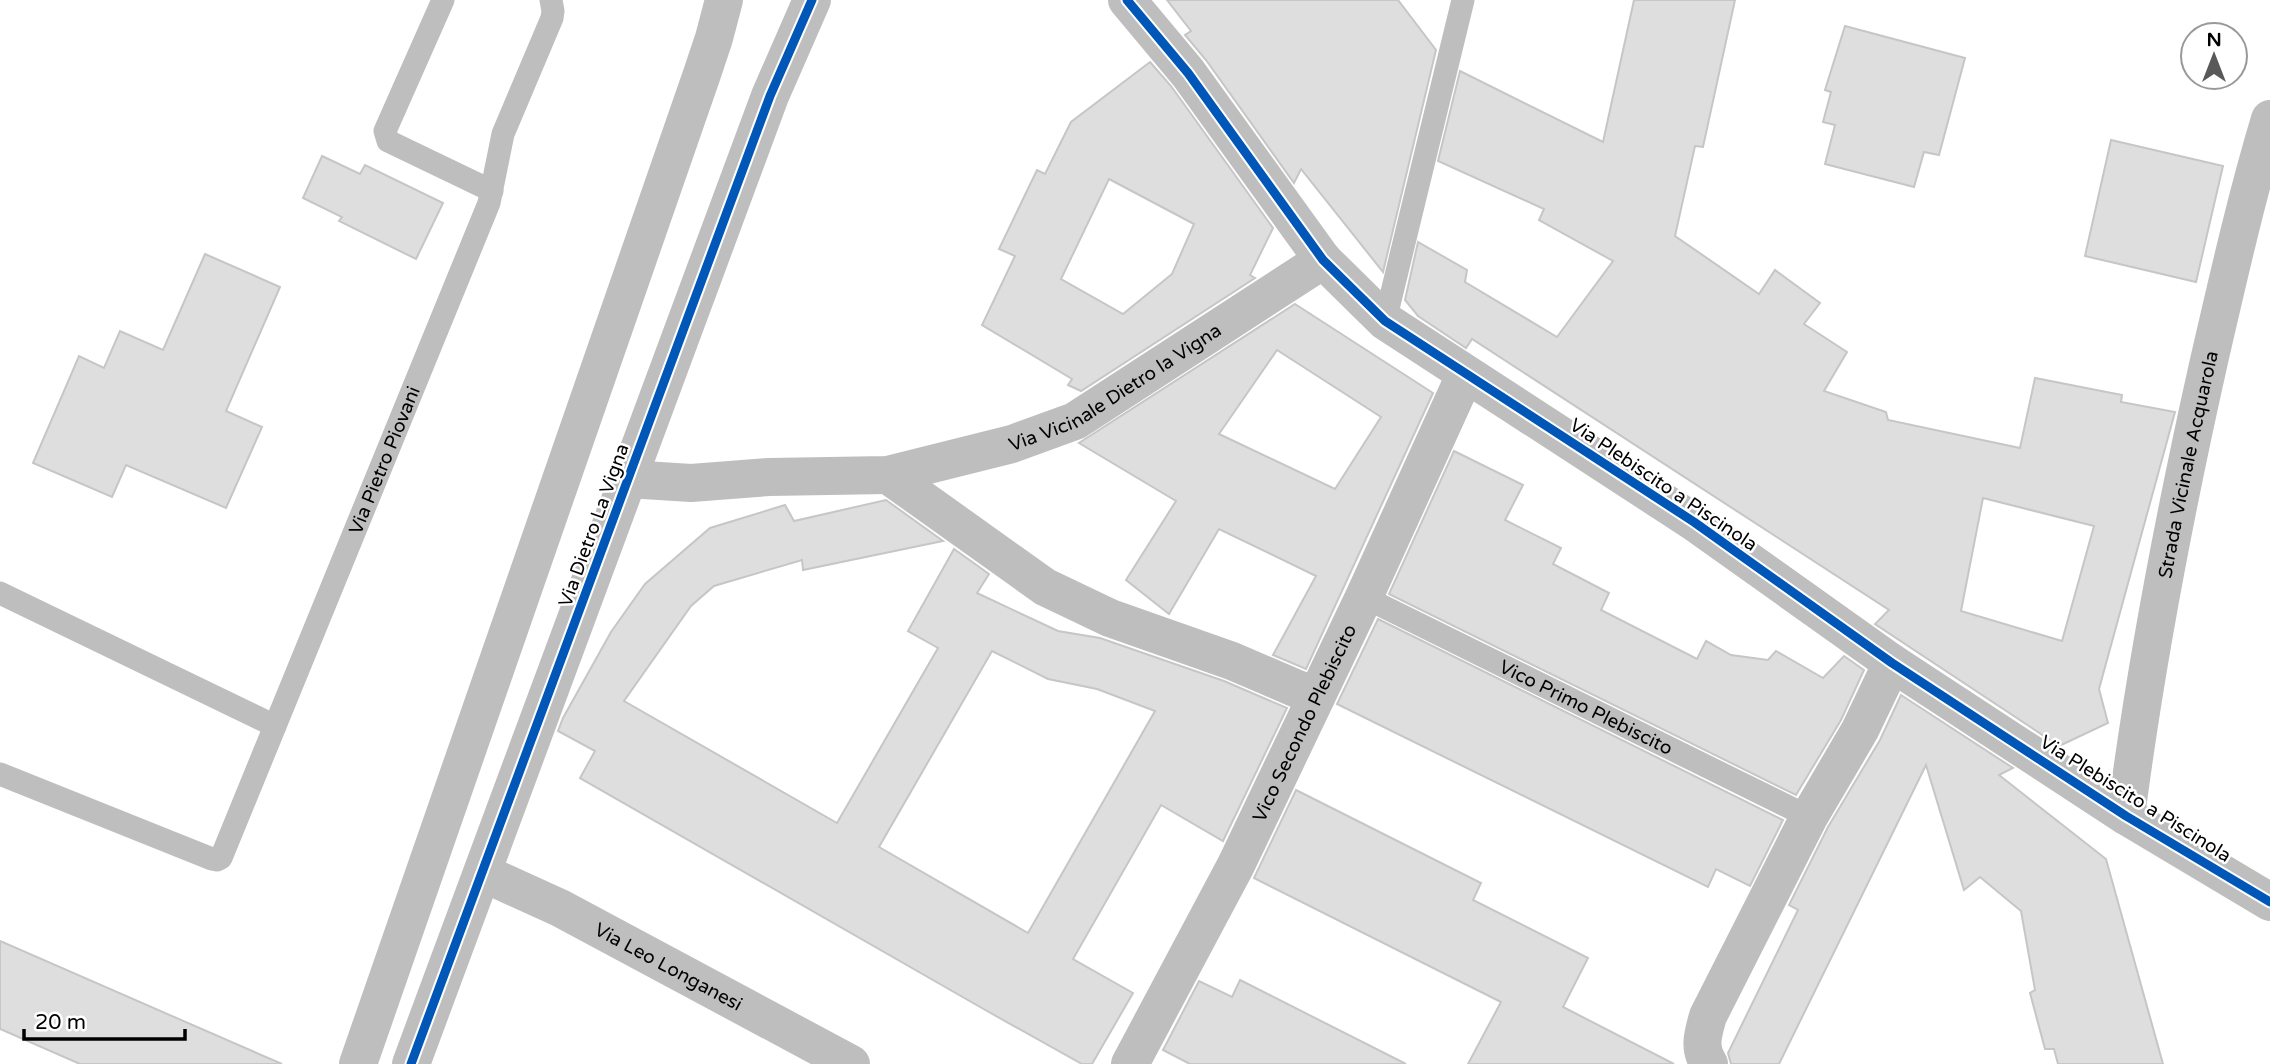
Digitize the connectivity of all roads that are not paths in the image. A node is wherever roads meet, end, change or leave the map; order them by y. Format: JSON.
{"nodes":[{"id":1,"x":443,"y":0,"type":"edge"},
{"id":2,"x":551,"y":0,"type":"edge"},
{"id":3,"x":723,"y":0,"type":"edge"},
{"id":4,"x":812,"y":0,"type":"edge"},
{"id":5,"x":1127,"y":0,"type":"edge"},
{"id":6,"x":1463,"y":0,"type":"edge"},
{"id":7,"x":2270,"y":118,"type":"edge"},
{"id":8,"x":492,"y":191,"type":"junction"},
{"id":9,"x":1323,"y":260,"type":"junction"},
{"id":10,"x":1385,"y":321,"type":"junction"},
{"id":11,"x":1465,"y":375,"type":"junction"},
{"id":12,"x":888,"y":475,"type":"junction"},
{"id":13,"x":628,"y":479,"type":"junction"},
{"id":14,"x":0,"y":593,"type":"edge"},
{"id":15,"x":1364,"y":597,"type":"junction"},
{"id":16,"x":1892,"y":663,"type":"junction"},
{"id":17,"x":1316,"y":697,"type":"junction"},
{"id":18,"x":275,"y":726,"type":"junction"},
{"id":19,"x":0,"y":774,"type":"edge"},
{"id":20,"x":2126,"y":816,"type":"junction"},
{"id":21,"x":1809,"y":817,"type":"junction"},
{"id":22,"x":483,"y":873,"type":"junction"},
{"id":23,"x":2270,"y":902,"type":"edge"},
{"id":24,"x":358,"y":1064,"type":"edge"},
{"id":25,"x":411,"y":1064,"type":"edge"},
{"id":26,"x":851,"y":1064,"type":"edge"},
{"id":27,"x":1130,"y":1064,"type":"edge"},
{"id":28,"x":1709,"y":1064,"type":"edge"}],
"edges":[{"from":1,"to":8,"type":"lane"},
{"from":2,"to":8,"type":"lane","name":"Via Pietro Piovani"},
{"from":3,"to":24,"type":"street"},
{"from":4,"to":13,"type":"street","name":"Via Dietro La Vigna"},
{"from":5,"to":9,"type":"street","name":"Via Plebiscito a Piscinola"},
{"from":6,"to":10,"type":"lane"},
{"from":7,"to":20,"type":"street","name":"Strada Vicinale Acquarola"},
{"from":8,"to":18,"type":"lane","name":"Via Pietro Piovani"},
{"from":9,"to":10,"type":"street","name":"Via Plebiscito a Piscinola"},
{"from":9,"to":12,"type":"street","name":"Via Vicinale Dietro la Vigna"},
{"from":10,"to":11,"type":"street","name":"Via Plebiscito a Piscinola"},
{"from":11,"to":15,"type":"street","name":"Vico Secondo Plebiscito"},
{"from":11,"to":16,"type":"street","name":"Via Plebiscito a Piscinola"},
{"from":12,"to":13,"type":"street","name":"Via Vicinale Dietro la Vigna"},
{"from":12,"to":17,"type":"street"},
{"from":13,"to":22,"type":"street","name":"Via Dietro La Vigna"},
{"from":14,"to":18,"type":"lane"},
{"from":15,"to":17,"type":"street","name":"Vico Secondo Plebiscito"},
{"from":15,"to":21,"type":"lane","name":"Vico Primo Plebiscito"},
{"from":16,"to":20,"type":"street","name":"Via Plebiscito a Piscinola"},
{"from":16,"to":21,"type":"street"},
{"from":17,"to":27,"type":"street","name":"Vico Secondo Plebiscito"},
{"from":18,"to":19,"type":"lane","name":"Via Pietro Piovani"},
{"from":20,"to":23,"type":"street","name":"Via Plebiscito a Piscinola"},
{"from":21,"to":28,"type":"street"},
{"from":22,"to":25,"type":"street","name":"Via Dietro La Vigna"},
{"from":22,"to":26,"type":"street","name":"Via Leo Longanesi"}]}
